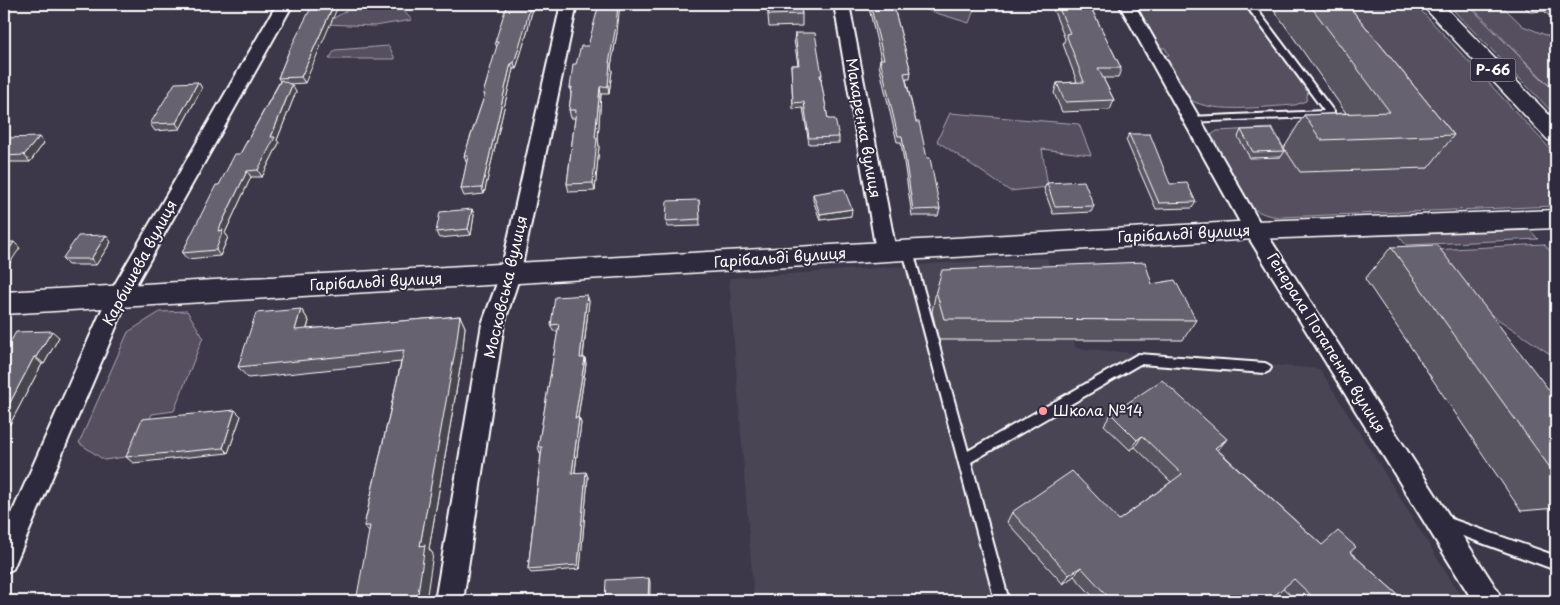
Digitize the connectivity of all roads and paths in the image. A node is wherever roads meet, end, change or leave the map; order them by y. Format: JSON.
{"nodes":[{"id":1,"x":285,"y":4,"type":"edge"},
{"id":2,"x":569,"y":4,"type":"edge"},
{"id":3,"x":841,"y":4,"type":"edge"},
{"id":4,"x":1126,"y":4,"type":"edge"},
{"id":5,"x":1249,"y":4,"type":"edge"},
{"id":6,"x":1431,"y":4,"type":"edge"},
{"id":7,"x":1191,"y":120,"type":"junction"},
{"id":8,"x":1556,"y":135,"type":"edge"},
{"id":9,"x":1556,"y":219,"type":"edge"},
{"id":10,"x":1254,"y":230,"type":"junction"},
{"id":11,"x":897,"y":251,"type":"junction"},
{"id":12,"x":510,"y":275,"type":"junction"},
{"id":13,"x":119,"y":296,"type":"junction"},
{"id":14,"x":4,"y":303,"type":"edge"},
{"id":15,"x":1265,"y":368,"type":"dead end"},
{"id":16,"x":964,"y":458,"type":"junction"},
{"id":17,"x":1438,"y":520,"type":"junction"},
{"id":18,"x":4,"y":560,"type":"edge"},
{"id":19,"x":1556,"y":563,"type":"edge"},
{"id":20,"x":449,"y":601,"type":"edge"},
{"id":21,"x":1002,"y":601,"type":"edge"},
{"id":22,"x":1488,"y":601,"type":"edge"}],
"edges":[{"from":1,"to":13,"type":"street","name":"Карбишева вулиця"},
{"from":2,"to":12,"type":"street","name":"Московська вулиця"},
{"from":3,"to":11,"type":"street","name":"Макаренка вулиця"},
{"from":4,"to":7,"type":"street","name":"Генерала Потапенка вулиця"},
{"from":5,"to":7,"type":"lane"},
{"from":6,"to":8,"type":"street","number":"Р-66"},
{"from":7,"to":10,"type":"street","name":"Генерала Потапенка вулиця"},
{"from":9,"to":10,"type":"street","name":"Гарібальді вулиця"},
{"from":10,"to":11,"type":"street","name":"Гарібальді вулиця"},
{"from":10,"to":17,"type":"street","name":"Генерала Потапенка вулиця"},
{"from":11,"to":12,"type":"street","name":"Гарібальді вулиця"},
{"from":11,"to":16,"type":"lane"},
{"from":12,"to":13,"type":"street","name":"Гарібальді вулиця"},
{"from":12,"to":20,"type":"street","name":"Московська вулиця"},
{"from":13,"to":14,"type":"street","name":"Гарібальді вулиця"},
{"from":13,"to":18,"type":"street","name":"Карбишева вулиця"},
{"from":15,"to":16,"type":"lane"},
{"from":16,"to":21,"type":"lane"},
{"from":17,"to":19,"type":"lane"},
{"from":17,"to":22,"type":"street","name":"Генерала Потапенка вулиця"}]}
